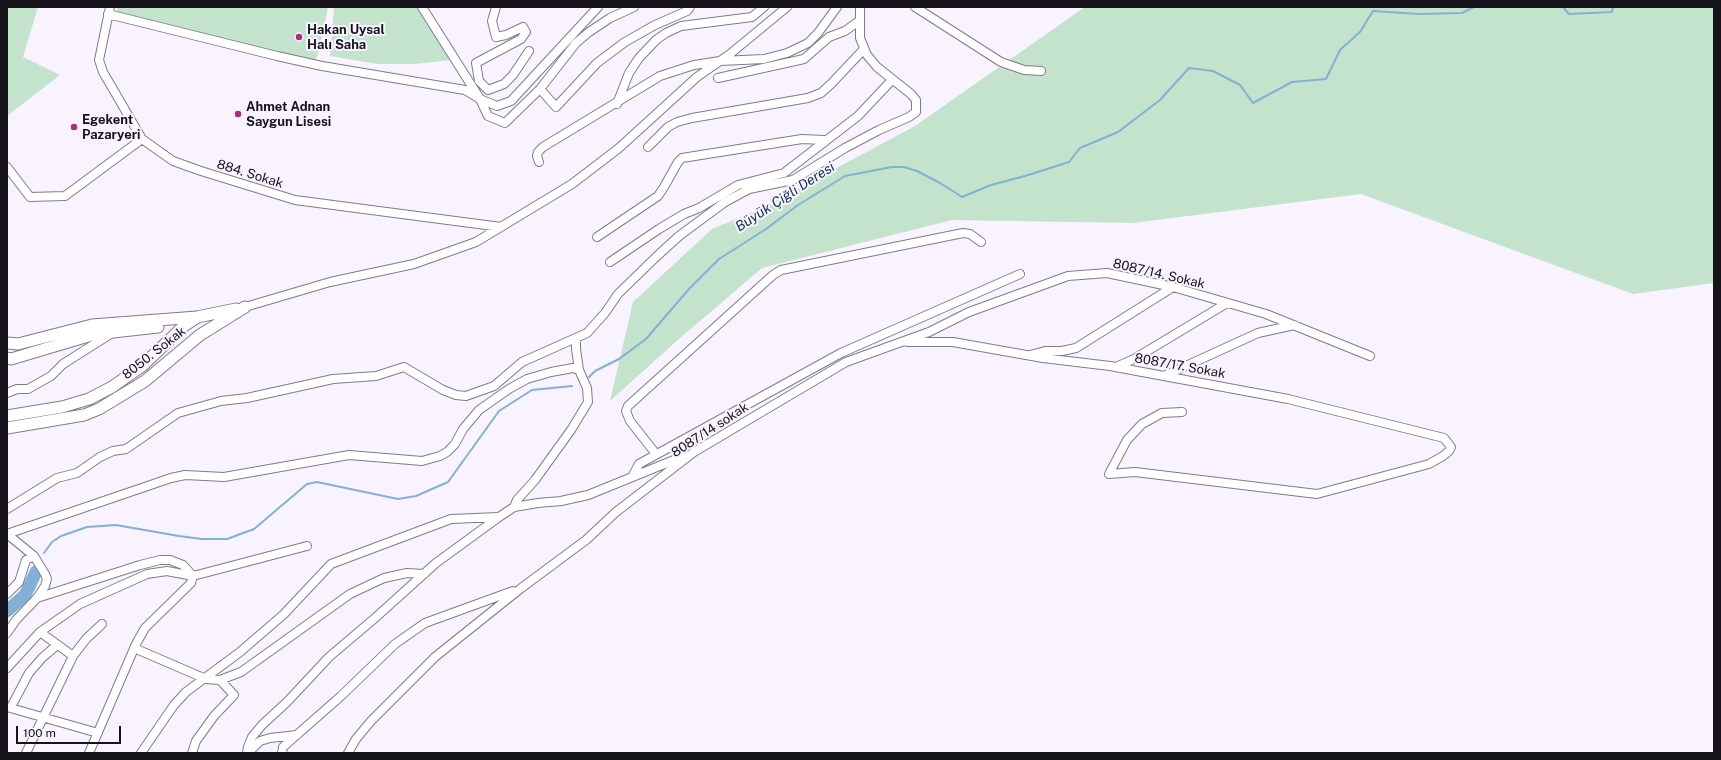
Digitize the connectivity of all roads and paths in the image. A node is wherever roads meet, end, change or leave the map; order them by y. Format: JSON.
{"nodes":[{"id":1,"x":422,"y":7,"type":"edge"},
{"id":2,"x":598,"y":7,"type":"edge"},
{"id":3,"x":634,"y":7,"type":"edge"},
{"id":4,"x":690,"y":7,"type":"edge"},
{"id":5,"x":764,"y":7,"type":"edge"},
{"id":6,"x":787,"y":7,"type":"edge"},
{"id":7,"x":837,"y":7,"type":"edge"},
{"id":8,"x":860,"y":7,"type":"edge"},
{"id":9,"x":915,"y":7,"type":"edge"},
{"id":10,"x":496,"y":9,"type":"edge"},
{"id":11,"x":109,"y":10,"type":"edge"},
{"id":12,"x":859,"y":22,"type":"junction"},
{"id":13,"x":864,"y":49,"type":"junction"},
{"id":14,"x":529,"y":51,"type":"dead end"},
{"id":15,"x":720,"y":61,"type":"junction"},
{"id":16,"x":1041,"y":71,"type":"dead end"},
{"id":17,"x":718,"y":78,"type":"dead end"},
{"id":18,"x":892,"y":80,"type":"junction"},
{"id":19,"x":540,"y":89,"type":"junction"},
{"id":20,"x":480,"y":99,"type":"junction"},
{"id":21,"x":617,"y":104,"type":"junction"},
{"id":22,"x":142,"y":139,"type":"junction"},
{"id":23,"x":824,"y":140,"type":"junction"},
{"id":24,"x":648,"y":147,"type":"dead end"},
{"id":25,"x":539,"y":162,"type":"dead end"},
{"id":26,"x":7,"y":167,"type":"edge"},
{"id":27,"x":501,"y":228,"type":"junction"},
{"id":28,"x":597,"y":237,"type":"dead end"},
{"id":29,"x":981,"y":242,"type":"dead end"},
{"id":30,"x":610,"y":262,"type":"dead end"},
{"id":31,"x":1020,"y":274,"type":"dead end"},
{"id":32,"x":1173,"y":287,"type":"junction"},
{"id":33,"x":1227,"y":303,"type":"junction"},
{"id":34,"x":245,"y":307,"type":"junction"},
{"id":35,"x":198,"y":317,"type":"junction"},
{"id":36,"x":1294,"y":324,"type":"junction"},
{"id":37,"x":185,"y":325,"type":"junction"},
{"id":38,"x":210,"y":328,"type":"junction"},
{"id":39,"x":112,"y":333,"type":"junction"},
{"id":40,"x":200,"y":335,"type":"junction"},
{"id":41,"x":576,"y":338,"type":"junction"},
{"id":42,"x":7,"y":343,"type":"edge"},
{"id":43,"x":897,"y":343,"type":"junction"},
{"id":44,"x":1029,"y":356,"type":"junction"},
{"id":45,"x":1370,"y":356,"type":"dead end"},
{"id":46,"x":7,"y":358,"type":"edge"},
{"id":47,"x":1116,"y":367,"type":"junction"},
{"id":48,"x":579,"y":370,"type":"junction"},
{"id":49,"x":1164,"y":376,"type":"junction"},
{"id":50,"x":7,"y":393,"type":"edge"},
{"id":51,"x":1182,"y":412,"type":"dead end"},
{"id":52,"x":7,"y":416,"type":"edge"},
{"id":53,"x":7,"y":428,"type":"edge"},
{"id":54,"x":694,"y":452,"type":"junction"},
{"id":55,"x":656,"y":454,"type":"junction"},
{"id":56,"x":632,"y":477,"type":"junction"},
{"id":57,"x":514,"y":507,"type":"junction"},
{"id":58,"x":7,"y":509,"type":"edge"},
{"id":59,"x":499,"y":517,"type":"junction"},
{"id":60,"x":7,"y":534,"type":"edge"},
{"id":61,"x":307,"y":546,"type":"dead end"},
{"id":62,"x":34,"y":556,"type":"junction"},
{"id":63,"x":424,"y":574,"type":"junction"},
{"id":64,"x":193,"y":576,"type":"junction"},
{"id":65,"x":520,"y":589,"type":"junction"},
{"id":66,"x":7,"y":594,"type":"edge"},
{"id":67,"x":36,"y":598,"type":"junction"},
{"id":68,"x":102,"y":624,"type":"dead end"},
{"id":69,"x":40,"y":632,"type":"junction"},
{"id":70,"x":7,"y":633,"type":"edge"},
{"id":71,"x":57,"y":645,"type":"junction"},
{"id":72,"x":134,"y":648,"type":"junction"},
{"id":73,"x":73,"y":656,"type":"junction"},
{"id":74,"x":7,"y":668,"type":"edge"},
{"id":75,"x":206,"y":679,"type":"junction"},
{"id":76,"x":220,"y":680,"type":"junction"},
{"id":77,"x":9,"y":707,"type":"edge"},
{"id":78,"x":43,"y":716,"type":"junction"},
{"id":79,"x":98,"y":733,"type":"junction"},
{"id":80,"x":297,"y":735,"type":"junction"},
{"id":81,"x":26,"y":753,"type":"edge"},
{"id":82,"x":89,"y":753,"type":"edge"},
{"id":83,"x":141,"y":753,"type":"edge"},
{"id":84,"x":192,"y":753,"type":"edge"},
{"id":85,"x":248,"y":753,"type":"edge"},
{"id":86,"x":282,"y":753,"type":"edge"},
{"id":87,"x":348,"y":753,"type":"edge"}],
"edges":[{"from":1,"to":20,"type":"street"},
{"from":2,"to":20,"type":"street"},
{"from":3,"to":19,"type":"street"},
{"from":4,"to":19,"type":"street"},
{"from":5,"to":21,"type":"street"},
{"from":6,"to":15,"type":"street"},
{"from":7,"to":15,"type":"street"},
{"from":8,"to":12,"type":"street"},
{"from":9,"to":16,"type":"street"},
{"from":10,"to":14,"type":"street"},
{"from":11,"to":20,"type":"street"},
{"from":11,"to":22,"type":"street","name":"884. Sokak"},
{"from":12,"to":13,"type":"street"},
{"from":12,"to":17,"type":"street"},
{"from":13,"to":18,"type":"street"},
{"from":13,"to":24,"type":"street"},
{"from":15,"to":21,"type":"street"},
{"from":15,"to":27,"type":"street"},
{"from":18,"to":23,"type":"street"},
{"from":18,"to":41,"type":"street"},
{"from":19,"to":20,"type":"street"},
{"from":21,"to":25,"type":"street"},
{"from":22,"to":26,"type":"street"},
{"from":22,"to":27,"type":"street","name":"884. Sokak"},
{"from":23,"to":28,"type":"street"},
{"from":23,"to":30,"type":"street"},
{"from":27,"to":34,"type":"street"},
{"from":29,"to":55,"type":"street"},
{"from":31,"to":55,"type":"street"},
{"from":32,"to":33,"type":"street","name":"8087/14. Sokak"},
{"from":32,"to":43,"type":"street","name":"8087/14. Sokak"},
{"from":32,"to":44,"type":"street"},
{"from":33,"to":36,"type":"street","name":"8087/14. Sokak"},
{"from":33,"to":47,"type":"street"},
{"from":34,"to":35,"type":"street"},
{"from":34,"to":38,"type":"street","name":"8050. Sokak"},
{"from":35,"to":37,"type":"street"},
{"from":35,"to":38,"type":"street"},
{"from":35,"to":42,"type":"street"},
{"from":36,"to":45,"type":"street","name":"8087/14. Sokak"},
{"from":36,"to":49,"type":"street"},
{"from":37,"to":39,"type":"street"},
{"from":37,"to":40,"type":"street"},
{"from":37,"to":52,"type":"street","name":"8050. Sokak"},
{"from":38,"to":40,"type":"street","name":"8050. Sokak"},
{"from":39,"to":46,"type":"street"},
{"from":39,"to":50,"type":"street"},
{"from":40,"to":53,"type":"street","name":"8050. Sokak"},
{"from":41,"to":48,"type":"street"},
{"from":41,"to":58,"type":"street"},
{"from":43,"to":44,"type":"street","name":"8087/17. Sokak"},
{"from":43,"to":54,"type":"street","name":"8087/14 sokak"},
{"from":44,"to":47,"type":"street","name":"8087/17. Sokak"},
{"from":47,"to":49,"type":"street","name":"8087/17. Sokak"},
{"from":48,"to":57,"type":"street"},
{"from":48,"to":60,"type":"street"},
{"from":49,"to":51,"type":"street","name":"8087/17. Sokak"},
{"from":54,"to":56,"type":"street"},
{"from":54,"to":65,"type":"street","name":"8087/14 sokak"},
{"from":55,"to":56,"type":"street"},
{"from":56,"to":57,"type":"street"},
{"from":57,"to":59,"type":"street"},
{"from":59,"to":63,"type":"street"},
{"from":59,"to":75,"type":"street"},
{"from":60,"to":62,"type":"street"},
{"from":61,"to":64,"type":"street"},
{"from":62,"to":66,"type":"street"},
{"from":62,"to":67,"type":"street"},
{"from":63,"to":76,"type":"street"},
{"from":63,"to":85,"type":"street"},
{"from":64,"to":67,"type":"street"},
{"from":64,"to":69,"type":"street"},
{"from":64,"to":72,"type":"street"},
{"from":65,"to":80,"type":"street"},
{"from":65,"to":87,"type":"street"},
{"from":67,"to":70,"type":"street"},
{"from":68,"to":73,"type":"street"},
{"from":69,"to":71,"type":"street"},
{"from":69,"to":74,"type":"street"},
{"from":71,"to":73,"type":"street"},
{"from":71,"to":77,"type":"street"},
{"from":72,"to":75,"type":"street"},
{"from":72,"to":79,"type":"street"},
{"from":73,"to":78,"type":"street"},
{"from":75,"to":76,"type":"street"},
{"from":75,"to":83,"type":"street"},
{"from":76,"to":84,"type":"street"},
{"from":77,"to":78,"type":"street"},
{"from":78,"to":79,"type":"street"},
{"from":78,"to":81,"type":"street"},
{"from":79,"to":82,"type":"street"},
{"from":80,"to":85,"type":"street"},
{"from":80,"to":86,"type":"street"}]}
